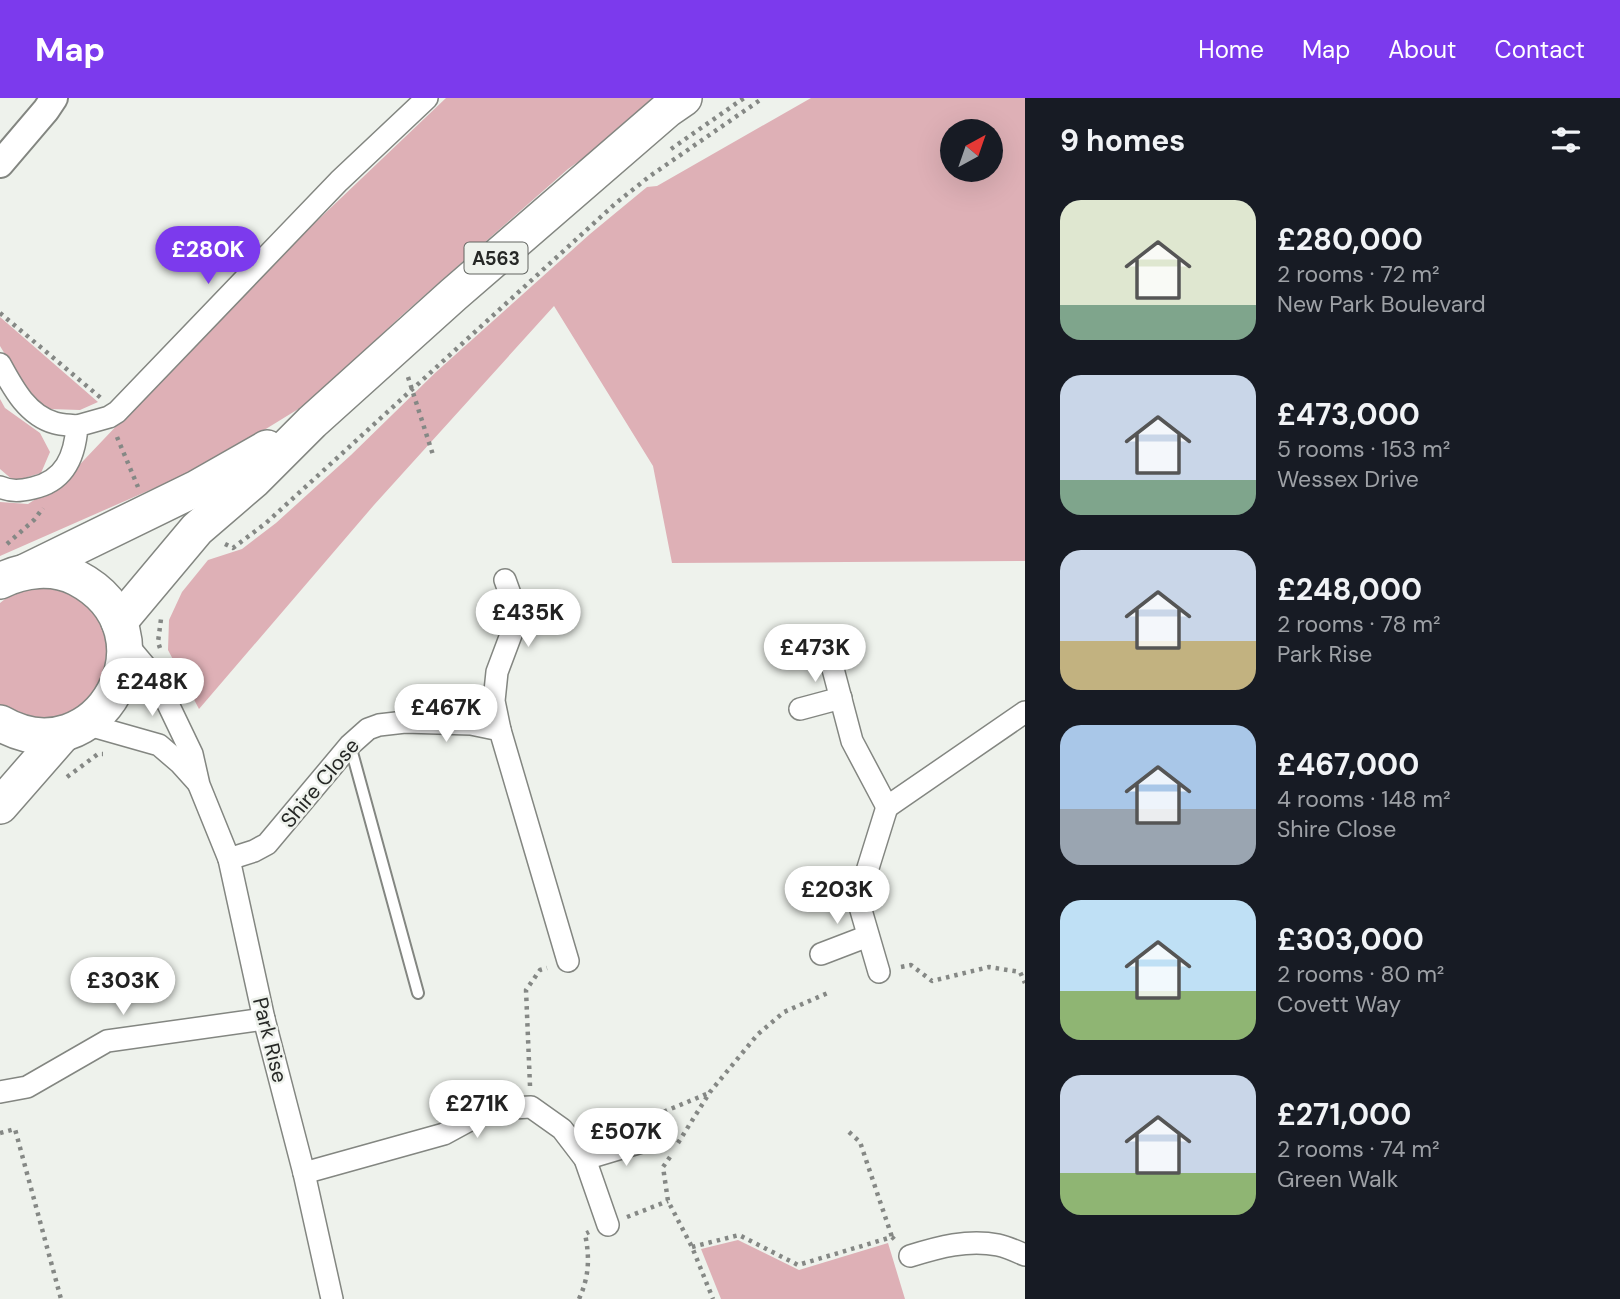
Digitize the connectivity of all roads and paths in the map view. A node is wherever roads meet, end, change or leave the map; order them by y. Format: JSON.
{"nodes":[{"id":1,"x":54,"y":98,"type":"edge"},
{"id":2,"x":427,"y":98,"type":"edge"},
{"id":3,"x":684,"y":98,"type":"edge"},
{"id":4,"x":744,"y":98,"type":"edge"},
{"id":5,"x":763,"y":98,"type":"edge"},
{"id":6,"x":663,"y":154,"type":"dead end"},
{"id":7,"x":0,"y":164,"type":"edge"},
{"id":8,"x":0,"y":313,"type":"edge"},
{"id":9,"x":0,"y":364,"type":"edge"},
{"id":10,"x":398,"y":386,"type":"dead end"},
{"id":11,"x":412,"y":389,"type":"junction"},
{"id":12,"x":117,"y":412,"type":"junction"},
{"id":13,"x":312,"y":422,"type":"junction"},
{"id":14,"x":77,"y":426,"type":"junction"},
{"id":15,"x":433,"y":455,"type":"dead end"},
{"id":16,"x":51,"y":482,"type":"junction"},
{"id":17,"x":0,"y":487,"type":"edge"},
{"id":18,"x":234,"y":536,"type":"dead end"},
{"id":19,"x":225,"y":544,"type":"junction"},
{"id":20,"x":214,"y":546,"type":"dead end"},
{"id":21,"x":0,"y":547,"type":"edge"},
{"id":22,"x":13,"y":576,"type":"edge"},
{"id":23,"x":505,"y":580,"type":"dead end"},
{"id":24,"x":162,"y":616,"type":"dead end"},
{"id":25,"x":121,"y":632,"type":"junction"},
{"id":26,"x":162,"y":653,"type":"dead end"},
{"id":27,"x":833,"y":669,"type":"dead end"},
{"id":28,"x":841,"y":698,"type":"junction"},
{"id":29,"x":800,"y":709,"type":"dead end"},
{"id":30,"x":1025,"y":712,"type":"edge"},
{"id":31,"x":0,"y":723,"type":"edge"},
{"id":32,"x":74,"y":729,"type":"junction"},
{"id":33,"x":500,"y":730,"type":"junction"},
{"id":34,"x":350,"y":745,"type":"junction"},
{"id":35,"x":111,"y":754,"type":"dead end"},
{"id":36,"x":58,"y":783,"type":"dead end"},
{"id":37,"x":200,"y":785,"type":"junction"},
{"id":38,"x":0,"y":806,"type":"edge"},
{"id":39,"x":887,"y":807,"type":"junction"},
{"id":40,"x":229,"y":859,"type":"junction"},
{"id":41,"x":868,"y":936,"type":"junction"},
{"id":42,"x":821,"y":954,"type":"dead end"},
{"id":43,"x":568,"y":961,"type":"joint"},
{"id":44,"x":879,"y":972,"type":"joint"},
{"id":45,"x":1025,"y":983,"type":"edge"},
{"id":46,"x":830,"y":992,"type":"dead end"},
{"id":47,"x":418,"y":993,"type":"dead end"},
{"id":48,"x":264,"y":1019,"type":"junction"},
{"id":49,"x":0,"y":1092,"type":"edge"},
{"id":50,"x":531,"y":1107,"type":"junction"},
{"id":51,"x":849,"y":1132,"type":"dead end"},
{"id":52,"x":0,"y":1133,"type":"edge"},
{"id":53,"x":655,"y":1138,"type":"dead end"},
{"id":54,"x":676,"y":1146,"type":"dead end"},
{"id":55,"x":670,"y":1157,"type":"dead end"},
{"id":56,"x":585,"y":1159,"type":"junction"},
{"id":57,"x":304,"y":1173,"type":"junction"},
{"id":58,"x":608,"y":1225,"type":"dead end"},
{"id":59,"x":892,"y":1237,"type":"junction"},
{"id":60,"x":692,"y":1247,"type":"junction"},
{"id":61,"x":1025,"y":1255,"type":"edge"},
{"id":62,"x":910,"y":1256,"type":"joint"},
{"id":63,"x":61,"y":1299,"type":"edge"},
{"id":64,"x":332,"y":1299,"type":"edge"},
{"id":65,"x":713,"y":1299,"type":"edge"}],
"edges":[{"from":1,"to":7,"type":"street"},
{"from":2,"to":12,"type":"street"},
{"from":3,"to":13,"type":"highway","number":"A563"},
{"from":4,"to":6,"type":"path"},
{"from":5,"to":11,"type":"path"},
{"from":8,"to":12,"type":"path"},
{"from":9,"to":14,"type":"street"},
{"from":10,"to":11,"type":"path"},
{"from":11,"to":15,"type":"path"},
{"from":11,"to":19,"type":"path"},
{"from":12,"to":14,"type":"street"},
{"from":13,"to":22,"type":"highway","number":"A563"},
{"from":13,"to":25,"type":"highway","number":"A563"},
{"from":14,"to":16,"type":"street"},
{"from":16,"to":17,"type":"street"},
{"from":16,"to":21,"type":"path"},
{"from":18,"to":19,"type":"path"},
{"from":19,"to":20,"type":"path"},
{"from":22,"to":25,"type":"highway"},
{"from":23,"to":33,"type":"street"},
{"from":24,"to":26,"type":"path"},
{"from":25,"to":32,"type":"highway"},
{"from":25,"to":37,"type":"street","name":"Park Rise"},
{"from":27,"to":28,"type":"street"},
{"from":28,"to":29,"type":"street"},
{"from":28,"to":39,"type":"street"},
{"from":30,"to":39,"type":"street"},
{"from":31,"to":32,"type":"highway"},
{"from":32,"to":37,"type":"street","name":"Park Rise"},
{"from":32,"to":38,"type":"highway"},
{"from":33,"to":34,"type":"street","name":"Shire Close"},
{"from":33,"to":43,"type":"street"},
{"from":34,"to":40,"type":"street","name":"Shire Close"},
{"from":34,"to":47,"type":"lane"},
{"from":35,"to":36,"type":"path"},
{"from":37,"to":40,"type":"street","name":"Park Rise"},
{"from":39,"to":41,"type":"street"},
{"from":40,"to":48,"type":"street","name":"Park Rise"},
{"from":41,"to":42,"type":"street"},
{"from":41,"to":44,"type":"street"},
{"from":43,"to":50,"type":"path"},
{"from":44,"to":45,"type":"path"},
{"from":46,"to":54,"type":"path"},
{"from":48,"to":49,"type":"street"},
{"from":48,"to":57,"type":"street","name":"Park Rise"},
{"from":50,"to":56,"type":"street"},
{"from":50,"to":57,"type":"street"},
{"from":51,"to":59,"type":"path"},
{"from":52,"to":63,"type":"path"},
{"from":53,"to":56,"type":"street"},
{"from":55,"to":60,"type":"path"},
{"from":56,"to":58,"type":"street"},
{"from":57,"to":64,"type":"street","name":"Park Rise"},
{"from":59,"to":60,"type":"path"},
{"from":59,"to":62,"type":"path"},
{"from":60,"to":65,"type":"path"},
{"from":61,"to":62,"type":"street"}]}
